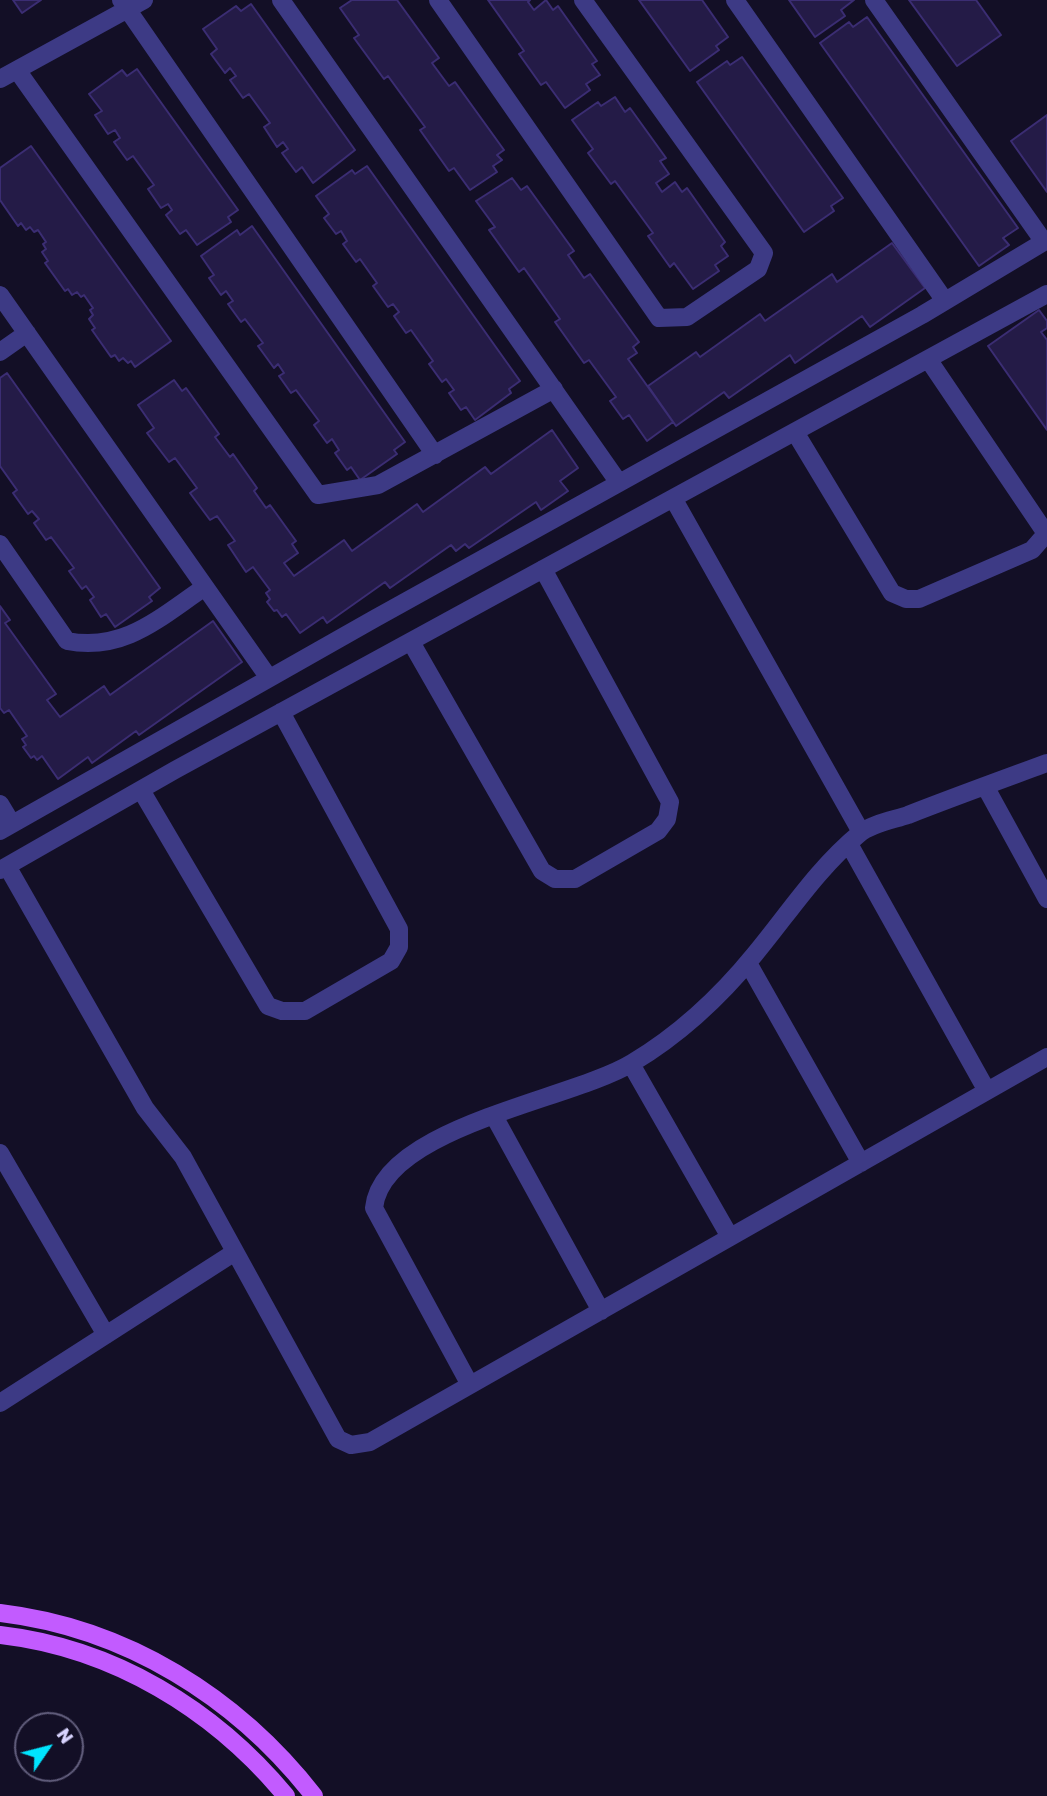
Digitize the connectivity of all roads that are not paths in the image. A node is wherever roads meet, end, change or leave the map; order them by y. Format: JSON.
{"nodes":[{"id":1,"x":144,"y":0,"type":"edge"},
{"id":2,"x":282,"y":0,"type":"edge"},
{"id":3,"x":438,"y":0,"type":"edge"},
{"id":4,"x":583,"y":0,"type":"edge"},
{"id":5,"x":735,"y":0,"type":"edge"},
{"id":6,"x":874,"y":0,"type":"edge"},
{"id":7,"x":124,"y":5,"type":"edge"},
{"id":8,"x":5,"y":75,"type":"edge"},
{"id":9,"x":1046,"y":241,"type":"edge"},
{"id":10,"x":1047,"y":294,"type":"edge"},
{"id":11,"x":0,"y":295,"type":"edge"},
{"id":12,"x":946,"y":301,"type":"junction"},
{"id":13,"x":27,"y":333,"type":"junction"},
{"id":14,"x":0,"y":352,"type":"edge"},
{"id":15,"x":928,"y":359,"type":"junction"},
{"id":16,"x":554,"y":389,"type":"junction"},
{"id":17,"x":795,"y":432,"type":"junction"},
{"id":18,"x":435,"y":455,"type":"junction"},
{"id":19,"x":620,"y":483,"type":"junction"},
{"id":20,"x":673,"y":498,"type":"junction"},
{"id":21,"x":1047,"y":534,"type":"edge"},
{"id":22,"x":0,"y":544,"type":"edge"},
{"id":23,"x":543,"y":569,"type":"junction"},
{"id":24,"x":205,"y":587,"type":"junction"},
{"id":25,"x":411,"y":642,"type":"junction"},
{"id":26,"x":269,"y":678,"type":"junction"},
{"id":27,"x":281,"y":712,"type":"junction"},
{"id":28,"x":1047,"y":763,"type":"edge"},
{"id":29,"x":985,"y":786,"type":"junction"},
{"id":30,"x":141,"y":790,"type":"junction"},
{"id":31,"x":0,"y":804,"type":"edge"},
{"id":32,"x":6,"y":828,"type":"edge"},
{"id":33,"x":855,"y":838,"type":"junction"},
{"id":34,"x":4,"y":868,"type":"edge"},
{"id":35,"x":1047,"y":899,"type":"edge"},
{"id":36,"x":748,"y":963,"type":"junction"},
{"id":37,"x":1047,"y":1057,"type":"edge"},
{"id":38,"x":631,"y":1064,"type":"junction"},
{"id":39,"x":987,"y":1091,"type":"junction"},
{"id":40,"x":494,"y":1116,"type":"junction"},
{"id":41,"x":0,"y":1153,"type":"edge"},
{"id":42,"x":861,"y":1163,"type":"junction"},
{"id":43,"x":730,"y":1237,"type":"junction"},
{"id":44,"x":235,"y":1252,"type":"junction"},
{"id":45,"x":601,"y":1311,"type":"junction"},
{"id":46,"x":106,"y":1335,"type":"junction"},
{"id":47,"x":470,"y":1385,"type":"junction"},
{"id":48,"x":0,"y":1403,"type":"edge"},
{"id":49,"x":0,"y":1613,"type":"edge"},
{"id":50,"x":0,"y":1635,"type":"edge"},
{"id":51,"x":286,"y":1796,"type":"edge"},
{"id":52,"x":314,"y":1796,"type":"edge"}],
"edges":[{"from":1,"to":7,"type":"lane"},
{"from":2,"to":16,"type":"lane"},
{"from":3,"to":4,"type":"lane"},
{"from":5,"to":12,"type":"lane"},
{"from":6,"to":9,"type":"lane"},
{"from":7,"to":8,"type":"lane"},
{"from":7,"to":18,"type":"lane"},
{"from":8,"to":18,"type":"lane"},
{"from":9,"to":12,"type":"lane"},
{"from":10,"to":15,"type":"lane"},
{"from":11,"to":13,"type":"lane"},
{"from":12,"to":19,"type":"lane"},
{"from":13,"to":14,"type":"lane"},
{"from":13,"to":24,"type":"lane"},
{"from":15,"to":17,"type":"lane"},
{"from":15,"to":21,"type":"lane"},
{"from":16,"to":18,"type":"lane"},
{"from":16,"to":19,"type":"lane"},
{"from":17,"to":20,"type":"lane"},
{"from":17,"to":21,"type":"lane"},
{"from":19,"to":26,"type":"lane"},
{"from":20,"to":23,"type":"lane"},
{"from":20,"to":33,"type":"lane"},
{"from":22,"to":24,"type":"lane"},
{"from":23,"to":25,"type":"lane"},
{"from":23,"to":25,"type":"lane"},
{"from":24,"to":26,"type":"lane"},
{"from":25,"to":27,"type":"lane"},
{"from":26,"to":32,"type":"lane"},
{"from":27,"to":30,"type":"lane"},
{"from":27,"to":30,"type":"lane"},
{"from":28,"to":29,"type":"lane"},
{"from":29,"to":33,"type":"lane"},
{"from":29,"to":35,"type":"lane"},
{"from":30,"to":34,"type":"lane"},
{"from":31,"to":32,"type":"lane"},
{"from":33,"to":36,"type":"lane"},
{"from":33,"to":39,"type":"lane"},
{"from":34,"to":44,"type":"lane"},
{"from":36,"to":38,"type":"lane"},
{"from":36,"to":42,"type":"lane"},
{"from":37,"to":39,"type":"lane"},
{"from":38,"to":40,"type":"lane"},
{"from":38,"to":43,"type":"lane"},
{"from":39,"to":42,"type":"lane"},
{"from":40,"to":45,"type":"lane"},
{"from":40,"to":47,"type":"lane"},
{"from":41,"to":46,"type":"lane"},
{"from":42,"to":43,"type":"lane"},
{"from":43,"to":45,"type":"lane"},
{"from":44,"to":46,"type":"lane"},
{"from":44,"to":47,"type":"lane"},
{"from":45,"to":47,"type":"lane"},
{"from":46,"to":48,"type":"lane"},
{"from":49,"to":52,"type":"main road"},
{"from":50,"to":51,"type":"main road"}]}
